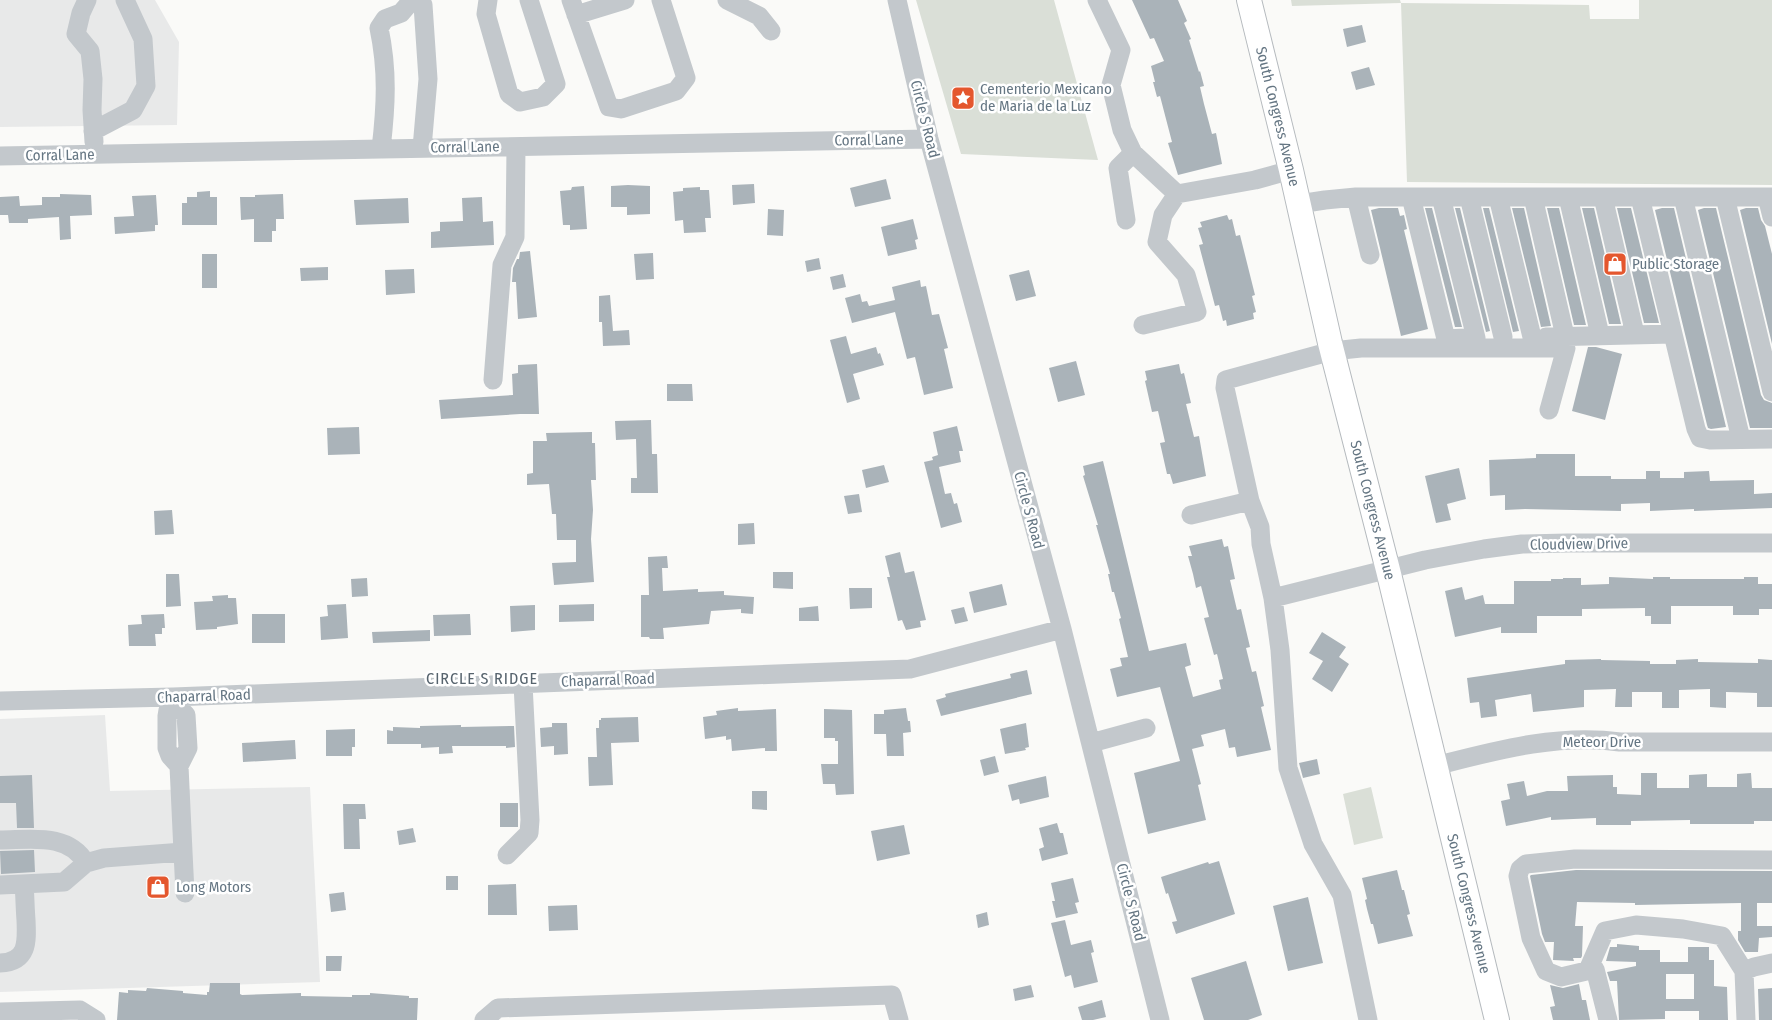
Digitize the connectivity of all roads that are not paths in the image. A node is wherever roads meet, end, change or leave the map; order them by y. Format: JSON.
{"nodes":[{"id":1,"x":87,"y":0,"type":"edge"},
{"id":2,"x":125,"y":0,"type":"edge"},
{"id":3,"x":413,"y":0,"type":"edge"},
{"id":4,"x":488,"y":0,"type":"edge"},
{"id":5,"x":528,"y":0,"type":"edge"},
{"id":6,"x":625,"y":0,"type":"edge"},
{"id":7,"x":662,"y":0,"type":"edge"},
{"id":8,"x":727,"y":0,"type":"edge"},
{"id":9,"x":897,"y":0,"type":"edge"},
{"id":10,"x":1097,"y":0,"type":"edge"},
{"id":11,"x":1250,"y":0,"type":"edge"},
{"id":12,"x":574,"y":7,"type":"edge"},
{"id":13,"x":771,"y":31,"type":"dead end"},
{"id":14,"x":94,"y":131,"type":"junction"},
{"id":15,"x":929,"y":139,"type":"junction"},
{"id":16,"x":516,"y":147,"type":"junction"},
{"id":17,"x":422,"y":148,"type":"junction"},
{"id":18,"x":381,"y":149,"type":"junction"},
{"id":19,"x":1134,"y":153,"type":"junction"},
{"id":20,"x":95,"y":154,"type":"junction"},
{"id":21,"x":0,"y":156,"type":"edge"},
{"id":22,"x":1291,"y":170,"type":"junction"},
{"id":23,"x":1177,"y":194,"type":"junction"},
{"id":24,"x":1356,"y":197,"type":"junction"},
{"id":25,"x":1411,"y":197,"type":"junction"},
{"id":26,"x":1441,"y":197,"type":"junction"},
{"id":27,"x":1469,"y":197,"type":"junction"},
{"id":28,"x":1498,"y":197,"type":"junction"},
{"id":29,"x":1533,"y":197,"type":"junction"},
{"id":30,"x":1568,"y":197,"type":"junction"},
{"id":31,"x":1602,"y":197,"type":"junction"},
{"id":32,"x":1640,"y":197,"type":"junction"},
{"id":33,"x":1683,"y":197,"type":"junction"},
{"id":34,"x":1725,"y":197,"type":"junction"},
{"id":35,"x":1770,"y":197,"type":"edge"},
{"id":36,"x":1299,"y":204,"type":"junction"},
{"id":37,"x":1772,"y":217,"type":"edge"},
{"id":38,"x":1126,"y":220,"type":"dead end"},
{"id":39,"x":1370,"y":255,"type":"dead end"},
{"id":40,"x":1143,"y":325,"type":"dead end"},
{"id":41,"x":1634,"y":334,"type":"junction"},
{"id":42,"x":1672,"y":334,"type":"junction"},
{"id":43,"x":1600,"y":335,"type":"junction"},
{"id":44,"x":1565,"y":336,"type":"junction"},
{"id":45,"x":1532,"y":337,"type":"junction"},
{"id":46,"x":1476,"y":338,"type":"junction"},
{"id":47,"x":1503,"y":338,"type":"junction"},
{"id":48,"x":1332,"y":351,"type":"junction"},
{"id":49,"x":493,"y":380,"type":"dead end"},
{"id":50,"x":1772,"y":392,"type":"edge"},
{"id":51,"x":1549,"y":410,"type":"dead end"},
{"id":52,"x":1772,"y":439,"type":"edge"},
{"id":53,"x":1741,"y":440,"type":"junction"},
{"id":54,"x":1250,"y":501,"type":"junction"},
{"id":55,"x":1191,"y":515,"type":"dead end"},
{"id":56,"x":1772,"y":543,"type":"edge"},
{"id":57,"x":1388,"y":570,"type":"junction"},
{"id":58,"x":1273,"y":598,"type":"junction"},
{"id":59,"x":1062,"y":630,"type":"junction"},
{"id":60,"x":523,"y":684,"type":"junction"},
{"id":61,"x":0,"y":700,"type":"edge"},
{"id":62,"x":174,"y":701,"type":"junction"},
{"id":63,"x":1146,"y":728,"type":"dead end"},
{"id":64,"x":1772,"y":742,"type":"edge"},
{"id":65,"x":1091,"y":743,"type":"junction"},
{"id":66,"x":1434,"y":766,"type":"junction"},
{"id":67,"x":0,"y":840,"type":"edge"},
{"id":68,"x":184,"y":852,"type":"junction"},
{"id":69,"x":507,"y":855,"type":"dead end"},
{"id":70,"x":1772,"y":860,"type":"edge"},
{"id":71,"x":86,"y":862,"type":"junction"},
{"id":72,"x":24,"y":884,"type":"junction"},
{"id":73,"x":0,"y":885,"type":"edge"},
{"id":74,"x":185,"y":893,"type":"dead end"},
{"id":75,"x":0,"y":963,"type":"edge"},
{"id":76,"x":1772,"y":963,"type":"edge"},
{"id":77,"x":1588,"y":970,"type":"junction"},
{"id":78,"x":1744,"y":971,"type":"junction"},
{"id":79,"x":0,"y":1012,"type":"edge"},
{"id":80,"x":96,"y":1020,"type":"edge"},
{"id":81,"x":484,"y":1020,"type":"edge"},
{"id":82,"x":899,"y":1020,"type":"edge"},
{"id":83,"x":1160,"y":1020,"type":"edge"},
{"id":84,"x":1368,"y":1020,"type":"edge"},
{"id":85,"x":1497,"y":1020,"type":"edge"},
{"id":86,"x":1608,"y":1020,"type":"edge"},
{"id":87,"x":1746,"y":1020,"type":"edge"}],
"edges":[{"from":1,"to":14,"type":"street"},
{"from":2,"to":14,"type":"street"},
{"from":3,"to":17,"type":"street"},
{"from":3,"to":18,"type":"street"},
{"from":4,"to":5,"type":"street"},
{"from":6,"to":12,"type":"street"},
{"from":7,"to":12,"type":"street"},
{"from":8,"to":13,"type":"street"},
{"from":9,"to":15,"type":"street","name":"Circle S Road"},
{"from":10,"to":19,"type":"street"},
{"from":11,"to":22,"type":"main road","name":"South Congress Avenue"},
{"from":14,"to":20,"type":"street"},
{"from":15,"to":16,"type":"street","name":"Corral Lane"},
{"from":15,"to":59,"type":"street","name":"Circle S Road"},
{"from":16,"to":17,"type":"street","name":"Corral Lane"},
{"from":16,"to":49,"type":"street"},
{"from":17,"to":18,"type":"street","name":"Corral Lane"},
{"from":18,"to":20,"type":"street","name":"Corral Lane"},
{"from":19,"to":23,"type":"street"},
{"from":19,"to":38,"type":"street"},
{"from":20,"to":21,"type":"street","name":"Corral Lane"},
{"from":22,"to":23,"type":"street"},
{"from":22,"to":36,"type":"main road","name":"South Congress Avenue"},
{"from":23,"to":40,"type":"street"},
{"from":24,"to":25,"type":"street"},
{"from":24,"to":36,"type":"street"},
{"from":24,"to":39,"type":"street"},
{"from":25,"to":26,"type":"street"},
{"from":25,"to":46,"type":"street"},
{"from":26,"to":27,"type":"street"},
{"from":26,"to":46,"type":"street"},
{"from":27,"to":28,"type":"street"},
{"from":27,"to":47,"type":"street"},
{"from":28,"to":29,"type":"street"},
{"from":28,"to":45,"type":"street"},
{"from":29,"to":30,"type":"street"},
{"from":29,"to":44,"type":"street"},
{"from":30,"to":31,"type":"street"},
{"from":30,"to":43,"type":"street"},
{"from":31,"to":32,"type":"street"},
{"from":31,"to":41,"type":"street"},
{"from":32,"to":33,"type":"street"},
{"from":32,"to":42,"type":"street"},
{"from":33,"to":34,"type":"street"},
{"from":33,"to":53,"type":"street"},
{"from":34,"to":35,"type":"street"},
{"from":34,"to":50,"type":"street"},
{"from":35,"to":37,"type":"street"},
{"from":36,"to":48,"type":"main road","name":"South Congress Avenue"},
{"from":41,"to":42,"type":"street"},
{"from":41,"to":43,"type":"street"},
{"from":42,"to":53,"type":"street"},
{"from":43,"to":44,"type":"street"},
{"from":44,"to":45,"type":"street"},
{"from":45,"to":47,"type":"street"},
{"from":46,"to":47,"type":"street"},
{"from":48,"to":51,"type":"street"},
{"from":48,"to":54,"type":"street"},
{"from":48,"to":57,"type":"main road","name":"South Congress Avenue"},
{"from":52,"to":53,"type":"street"},
{"from":54,"to":55,"type":"street"},
{"from":54,"to":58,"type":"street"},
{"from":56,"to":57,"type":"street","name":"Cloudview Drive"},
{"from":57,"to":58,"type":"street","name":"Cloudview Drive"},
{"from":57,"to":66,"type":"main road","name":"South Congress Avenue"},
{"from":58,"to":84,"type":"street"},
{"from":59,"to":60,"type":"street","name":"Chaparral Road"},
{"from":59,"to":65,"type":"street","name":"Circle S Road"},
{"from":60,"to":62,"type":"street","name":"Chaparral Road"},
{"from":60,"to":69,"type":"street"},
{"from":61,"to":62,"type":"street","name":"Chaparral Road"},
{"from":62,"to":68,"type":"street"},
{"from":63,"to":65,"type":"street"},
{"from":64,"to":66,"type":"street","name":"Meteor Drive"},
{"from":65,"to":83,"type":"street","name":"Circle S Road"},
{"from":66,"to":85,"type":"main road","name":"South Congress Avenue"},
{"from":67,"to":71,"type":"street"},
{"from":68,"to":71,"type":"street"},
{"from":68,"to":74,"type":"street"},
{"from":70,"to":77,"type":"street"},
{"from":71,"to":72,"type":"street"},
{"from":72,"to":73,"type":"street"},
{"from":72,"to":75,"type":"street"},
{"from":76,"to":78,"type":"street"},
{"from":77,"to":78,"type":"street"},
{"from":77,"to":86,"type":"street"},
{"from":78,"to":87,"type":"street"},
{"from":79,"to":80,"type":"street"},
{"from":81,"to":82,"type":"street"}]}
